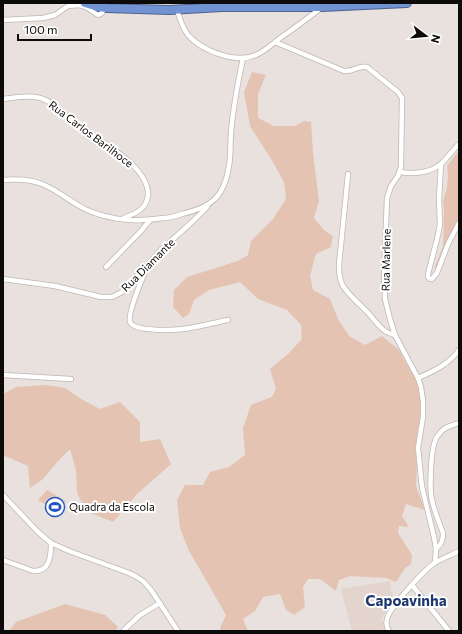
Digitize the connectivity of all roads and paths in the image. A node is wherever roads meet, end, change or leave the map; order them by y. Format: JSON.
{"nodes":[{"id":1,"x":85,"y":3,"type":"edge"},
{"id":2,"x":407,"y":3,"type":"edge"},
{"id":3,"x":322,"y":7,"type":"junction"},
{"id":4,"x":104,"y":8,"type":"junction"},
{"id":5,"x":177,"y":10,"type":"junction"},
{"id":6,"x":3,"y":20,"type":"edge"},
{"id":7,"x":275,"y":42,"type":"junction"},
{"id":8,"x":243,"y":58,"type":"junction"},
{"id":9,"x":3,"y":99,"type":"edge"},
{"id":10,"x":459,"y":144,"type":"edge"},
{"id":11,"x":441,"y":164,"type":"junction"},
{"id":12,"x":400,"y":172,"type":"junction"},
{"id":13,"x":348,"y":174,"type":"dead end"},
{"id":14,"x":3,"y":180,"type":"edge"},
{"id":15,"x":211,"y":203,"type":"junction"},
{"id":16,"x":121,"y":219,"type":"junction"},
{"id":17,"x":150,"y":220,"type":"junction"},
{"id":18,"x":459,"y":223,"type":"edge"},
{"id":19,"x":149,"y":263,"type":"junction"},
{"id":20,"x":106,"y":267,"type":"dead end"},
{"id":21,"x":3,"y":279,"type":"edge"},
{"id":22,"x":228,"y":320,"type":"dead end"},
{"id":23,"x":395,"y":335,"type":"junction"},
{"id":24,"x":459,"y":350,"type":"edge"},
{"id":25,"x":3,"y":375,"type":"edge"},
{"id":26,"x":418,"y":378,"type":"junction"},
{"id":27,"x":71,"y":379,"type":"dead end"},
{"id":28,"x":459,"y":423,"type":"edge"},
{"id":29,"x":3,"y":496,"type":"edge"},
{"id":30,"x":51,"y":543,"type":"junction"},
{"id":31,"x":436,"y":549,"type":"junction"},
{"id":32,"x":459,"y":551,"type":"edge"},
{"id":33,"x":3,"y":560,"type":"edge"},
{"id":34,"x":435,"y":563,"type":"junction"},
{"id":35,"x":412,"y":585,"type":"junction"},
{"id":36,"x":160,"y":603,"type":"junction"},
{"id":37,"x":124,"y":630,"type":"edge"},
{"id":38,"x":178,"y":631,"type":"edge"},
{"id":39,"x":389,"y":631,"type":"edge"},
{"id":40,"x":449,"y":631,"type":"edge"}],
"edges":[{"from":1,"to":4,"type":"highway"},
{"from":2,"to":3,"type":"highway"},
{"from":3,"to":5,"type":"highway"},
{"from":3,"to":7,"type":"street"},
{"from":4,"to":5,"type":"highway"},
{"from":4,"to":6,"type":"street"},
{"from":5,"to":8,"type":"street"},
{"from":7,"to":8,"type":"street"},
{"from":7,"to":12,"type":"street","name":"Rua Marlene"},
{"from":8,"to":15,"type":"street","name":"Rua Diamante"},
{"from":9,"to":16,"type":"street","name":"Rua Carlos Barilhoce"},
{"from":10,"to":11,"type":"street"},
{"from":11,"to":12,"type":"street"},
{"from":11,"to":18,"type":"street"},
{"from":12,"to":23,"type":"street","name":"Rua Marlene"},
{"from":13,"to":23,"type":"street"},
{"from":14,"to":16,"type":"street"},
{"from":15,"to":17,"type":"street"},
{"from":15,"to":19,"type":"street","name":"Rua Diamante"},
{"from":16,"to":17,"type":"street"},
{"from":17,"to":20,"type":"street"},
{"from":19,"to":21,"type":"street","name":"Rua Diamante"},
{"from":19,"to":22,"type":"street"},
{"from":23,"to":26,"type":"street","name":"Rua Marlene"},
{"from":24,"to":26,"type":"street"},
{"from":25,"to":27,"type":"street"},
{"from":26,"to":31,"type":"street","name":"Rua Marlene"},
{"from":28,"to":31,"type":"street"},
{"from":29,"to":30,"type":"street"},
{"from":30,"to":33,"type":"street"},
{"from":30,"to":36,"type":"street"},
{"from":31,"to":34,"type":"street","name":"Rua Marlene"},
{"from":32,"to":34,"type":"street"},
{"from":34,"to":35,"type":"street"},
{"from":35,"to":39,"type":"street"},
{"from":35,"to":40,"type":"street"},
{"from":36,"to":37,"type":"street"},
{"from":36,"to":38,"type":"street"}]}
